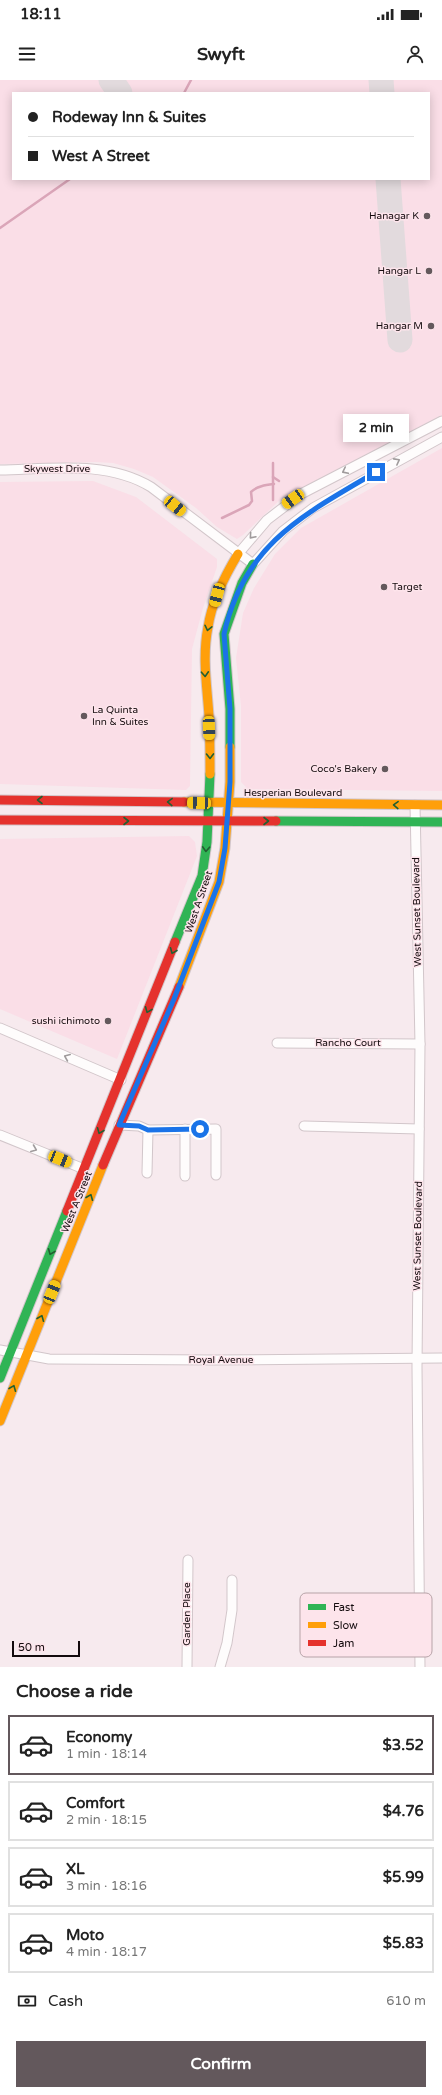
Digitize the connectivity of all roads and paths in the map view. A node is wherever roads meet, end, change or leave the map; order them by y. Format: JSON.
{"nodes":[{"id":1,"x":442,"y":421,"type":"edge"},
{"id":2,"x":442,"y":437,"type":"edge"},
{"id":3,"x":0,"y":470,"type":"edge"},
{"id":4,"x":238,"y":554,"type":"junction"},
{"id":5,"x":253,"y":564,"type":"junction"},
{"id":6,"x":0,"y":800,"type":"edge"},
{"id":7,"x":209,"y":803,"type":"junction"},
{"id":8,"x":228,"y":804,"type":"junction"},
{"id":9,"x":415,"y":805,"type":"junction"},
{"id":10,"x":442,"y":805,"type":"edge"},
{"id":11,"x":0,"y":820,"type":"edge"},
{"id":12,"x":208,"y":822,"type":"junction"},
{"id":13,"x":227,"y":822,"type":"junction"},
{"id":14,"x":415,"y":822,"type":"junction"},
{"id":15,"x":442,"y":822,"type":"edge"},
{"id":16,"x":163,"y":974,"type":"junction"},
{"id":17,"x":174,"y":999,"type":"junction"},
{"id":18,"x":0,"y":1028,"type":"edge"},
{"id":19,"x":277,"y":1043,"type":"dead end"},
{"id":20,"x":420,"y":1044,"type":"junction"},
{"id":21,"x":120,"y":1080,"type":"junction"},
{"id":22,"x":132,"y":1094,"type":"junction"},
{"id":23,"x":119,"y":1125,"type":"junction"},
{"id":24,"x":304,"y":1126,"type":"dead end"},
{"id":25,"x":184,"y":1129,"type":"junction"},
{"id":26,"x":419,"y":1129,"type":"junction"},
{"id":27,"x":148,"y":1130,"type":"junction"},
{"id":28,"x":0,"y":1135,"type":"edge"},
{"id":29,"x":84,"y":1169,"type":"junction"},
{"id":30,"x":147,"y":1173,"type":"dead end"},
{"id":31,"x":216,"y":1175,"type":"dead end"},
{"id":32,"x":185,"y":1176,"type":"dead end"},
{"id":33,"x":0,"y":1350,"type":"edge"},
{"id":34,"x":11,"y":1351,"type":"junction"},
{"id":35,"x":27,"y":1354,"type":"junction"},
{"id":36,"x":417,"y":1358,"type":"junction"},
{"id":37,"x":442,"y":1358,"type":"edge"},
{"id":38,"x":0,"y":1378,"type":"edge"},
{"id":39,"x":0,"y":1421,"type":"edge"},
{"id":40,"x":188,"y":1560,"type":"dead end"},
{"id":41,"x":232,"y":1580,"type":"dead end"},
{"id":42,"x":419,"y":1593,"type":"edge"},
{"id":43,"x":420,"y":1657,"type":"edge"},
{"id":44,"x":187,"y":1667,"type":"edge"},
{"id":45,"x":220,"y":1667,"type":"edge"},
{"id":46,"x":420,"y":1667,"type":"edge"}],
"edges":[{"from":1,"to":4,"type":"street","name":"West A Street","one_way":true},
{"from":5,"to":2,"type":"street","name":"West A Street","one_way":true},
{"from":3,"to":4,"type":"street","name":"Skywest Drive"},
{"from":4,"to":5,"type":"street","name":"Skywest Drive"},
{"from":4,"to":7,"type":"main road","name":"West A Street","one_way":true},
{"from":5,"to":8,"type":"main road","name":"West A Street"},
{"from":7,"to":6,"type":"main road","name":"Hesperian Boulevard","one_way":true},
{"from":7,"to":8,"type":"main road","name":"Hesperian Boulevard"},
{"from":7,"to":12,"type":"main road","name":"West A Street"},
{"from":9,"to":8,"type":"main road","name":"Hesperian Boulevard","one_way":true},
{"from":8,"to":13,"type":"main road","name":"West A Street"},
{"from":9,"to":10,"type":"main road","name":"Hesperian Boulevard"},
{"from":9,"to":14,"type":"street","name":"West Sunset Boulevard"},
{"from":11,"to":12,"type":"main road","one_way":true},
{"from":12,"to":13,"type":"main road"},
{"from":12,"to":16,"type":"main road","name":"West A Street","one_way":true},
{"from":13,"to":14,"type":"main road","one_way":true},
{"from":13,"to":17,"type":"main road","name":"West A Street"},
{"from":14,"to":15,"type":"main road"},
{"from":14,"to":20,"type":"street","name":"West Sunset Boulevard"},
{"from":16,"to":17,"type":"main road"},
{"from":16,"to":21,"type":"main road","name":"West A Street","one_way":true},
{"from":17,"to":22,"type":"main road","name":"West A Street"},
{"from":21,"to":18,"type":"street","one_way":true},
{"from":19,"to":20,"type":"street","name":"Rancho Court"},
{"from":20,"to":26,"type":"street","name":"West Sunset Boulevard"},
{"from":21,"to":22,"type":"main road"},
{"from":21,"to":29,"type":"main road","name":"West A Street","one_way":true},
{"from":22,"to":23,"type":"main road","name":"West A Street"},
{"from":23,"to":27,"type":"street"},
{"from":35,"to":23,"type":"main road","name":"West A Street","one_way":true},
{"from":24,"to":26,"type":"street"},
{"from":25,"to":27,"type":"street"},
{"from":25,"to":31,"type":"street"},
{"from":25,"to":32,"type":"street"},
{"from":26,"to":36,"type":"street","name":"West Sunset Boulevard"},
{"from":27,"to":30,"type":"street"},
{"from":28,"to":29,"type":"street","one_way":true},
{"from":29,"to":34,"type":"main road","name":"West A Street","one_way":true},
{"from":33,"to":34,"type":"street","name":"Royal Avenue"},
{"from":34,"to":35,"type":"street","name":"Royal Avenue"},
{"from":34,"to":38,"type":"main road","name":"West A Street"},
{"from":35,"to":36,"type":"street","name":"Royal Avenue"},
{"from":39,"to":35,"type":"main road","name":"West A Street","one_way":true},
{"from":36,"to":37,"type":"street","name":"Royal Avenue"},
{"from":36,"to":42,"type":"street","name":"West Sunset Boulevard"},
{"from":40,"to":44,"type":"street","name":"Garden Place"},
{"from":41,"to":45,"type":"street"},
{"from":43,"to":46,"type":"street","name":"West Sunset Boulevard"}]}
